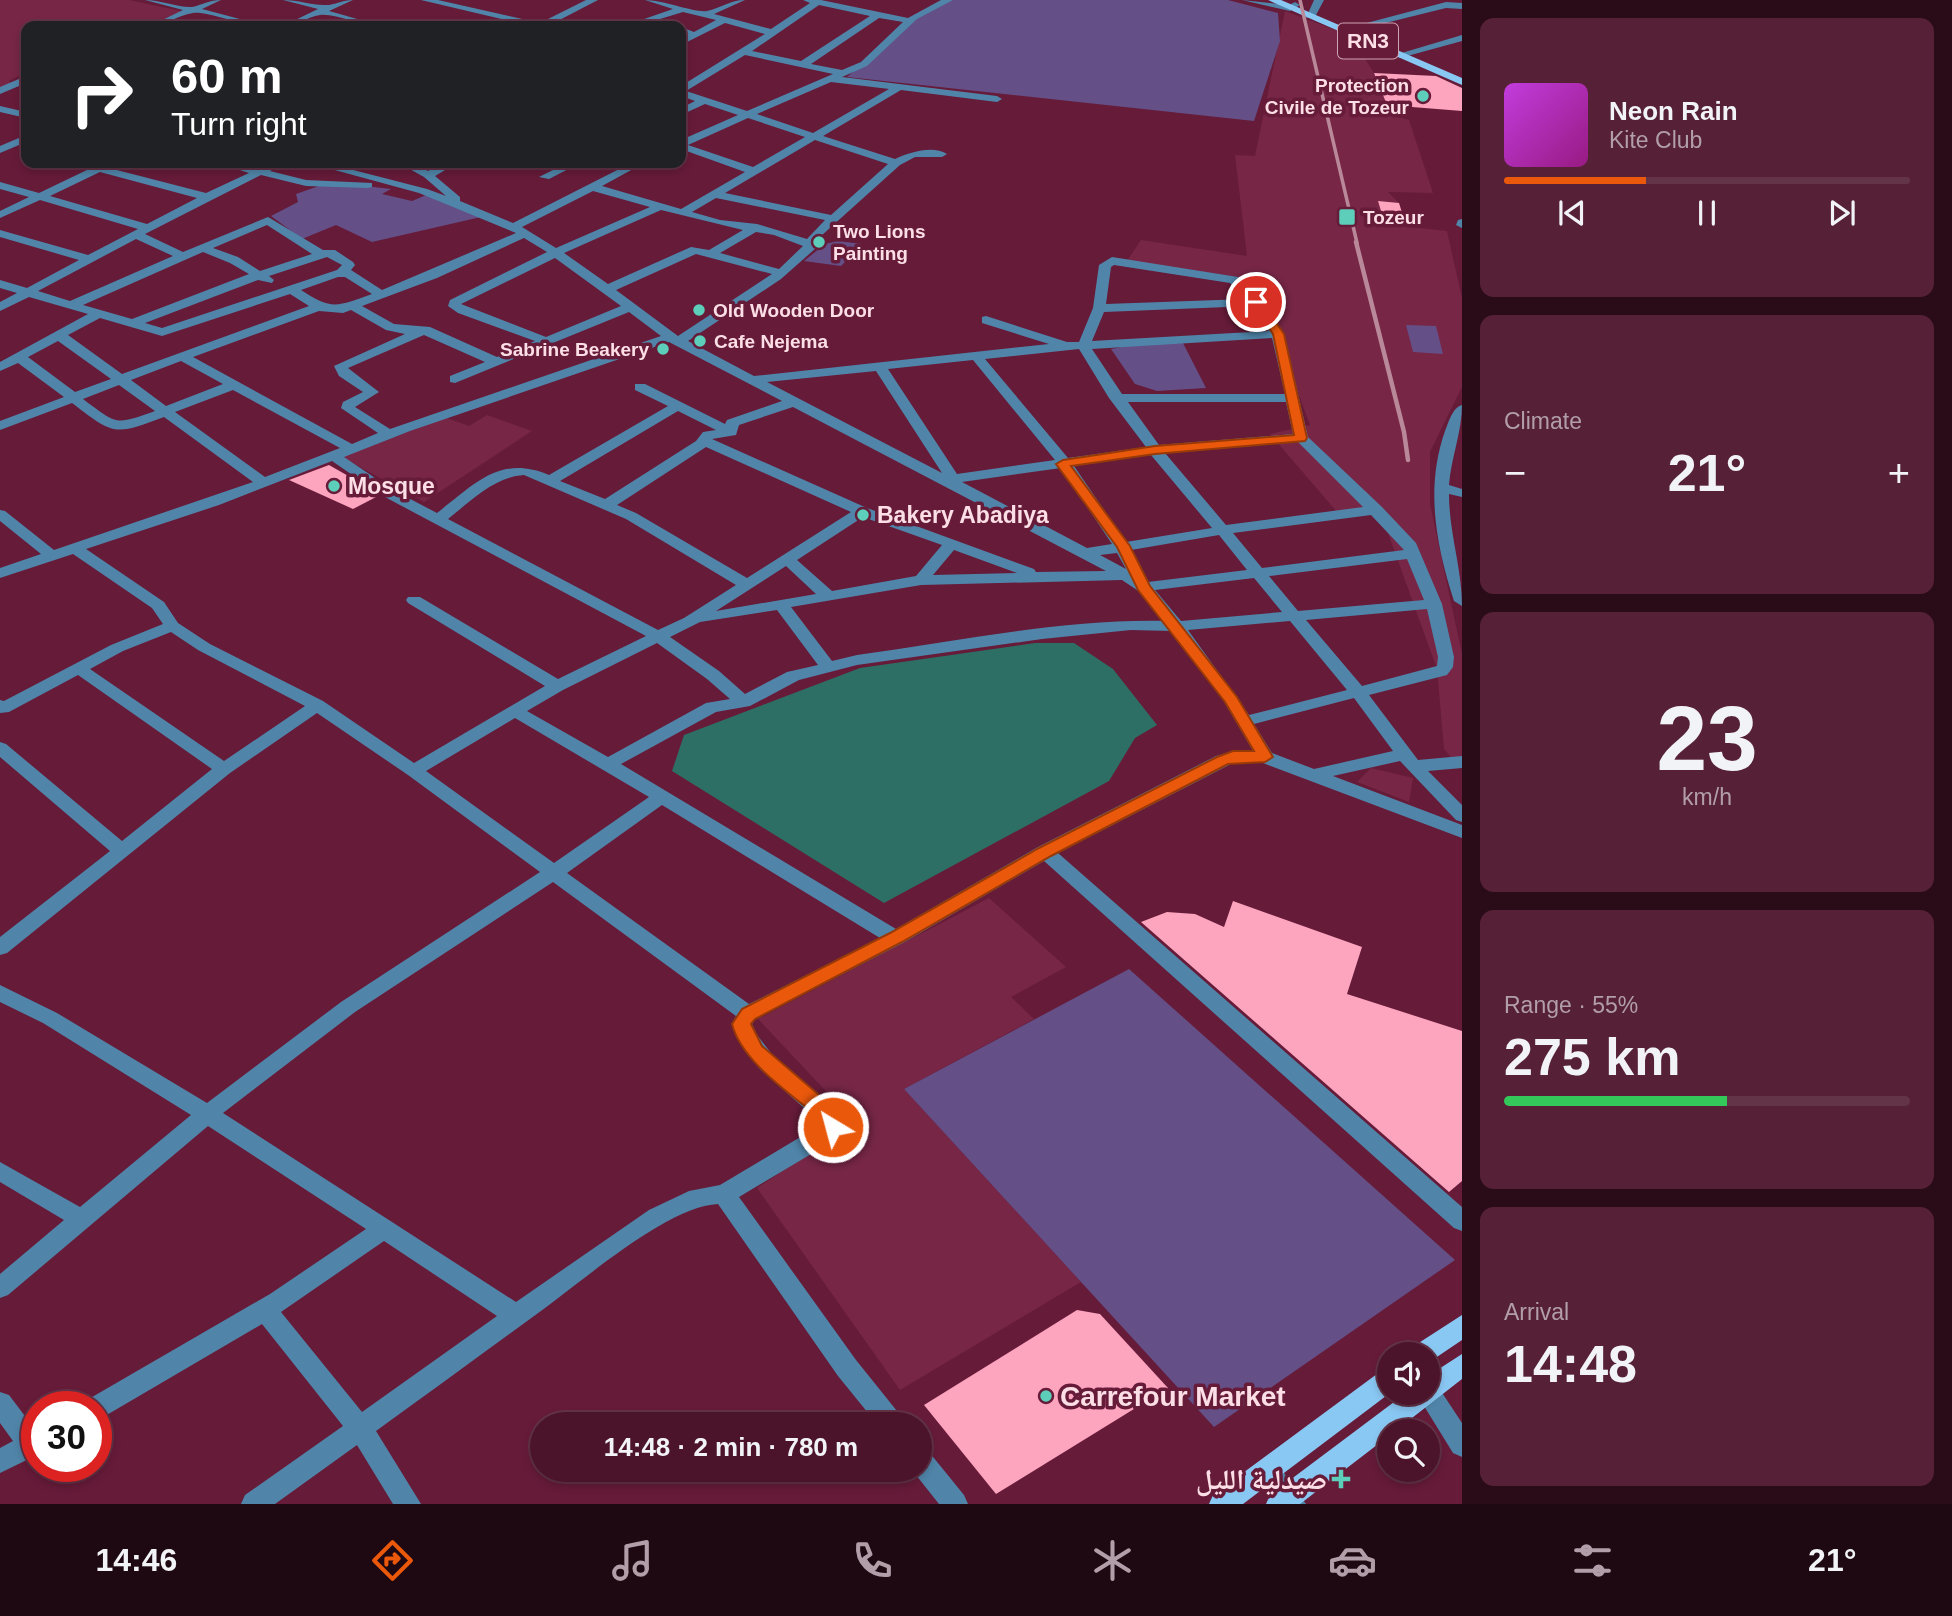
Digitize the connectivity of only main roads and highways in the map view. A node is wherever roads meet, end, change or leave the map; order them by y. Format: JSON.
{"nodes":[{"id":1,"x":1273,"y":0,"type":"edge"},
{"id":2,"x":1290,"y":4,"type":"edge"},
{"id":3,"x":1311,"y":15,"type":"junction"},
{"id":4,"x":1403,"y":54,"type":"junction"},
{"id":5,"x":1462,"y":80,"type":"edge"},
{"id":6,"x":1462,"y":1326,"type":"edge"},
{"id":7,"x":1440,"y":1342,"type":"edge"},
{"id":8,"x":1462,"y":1365,"type":"edge"},
{"id":9,"x":1440,"y":1382,"type":"edge"},
{"id":10,"x":1377,"y":1390,"type":"edge"},
{"id":11,"x":1410,"y":1405,"type":"edge"},
{"id":12,"x":1287,"y":1502,"type":"edge"},
{"id":13,"x":1222,"y":1504,"type":"edge"}],
"edges":[{"from":1,"to":2,"type":"main road","number":"RN3"},
{"from":2,"to":3,"type":"main road","number":"RN3"},
{"from":3,"to":4,"type":"main road","number":"RN3"},
{"from":3,"to":4,"type":"main road","number":"RN3"},
{"from":4,"to":5,"type":"main road","number":"RN3"},
{"from":6,"to":7,"type":"main road"},
{"from":8,"to":9,"type":"main road"},
{"from":10,"to":13,"type":"main road"},
{"from":11,"to":12,"type":"main road"}]}
